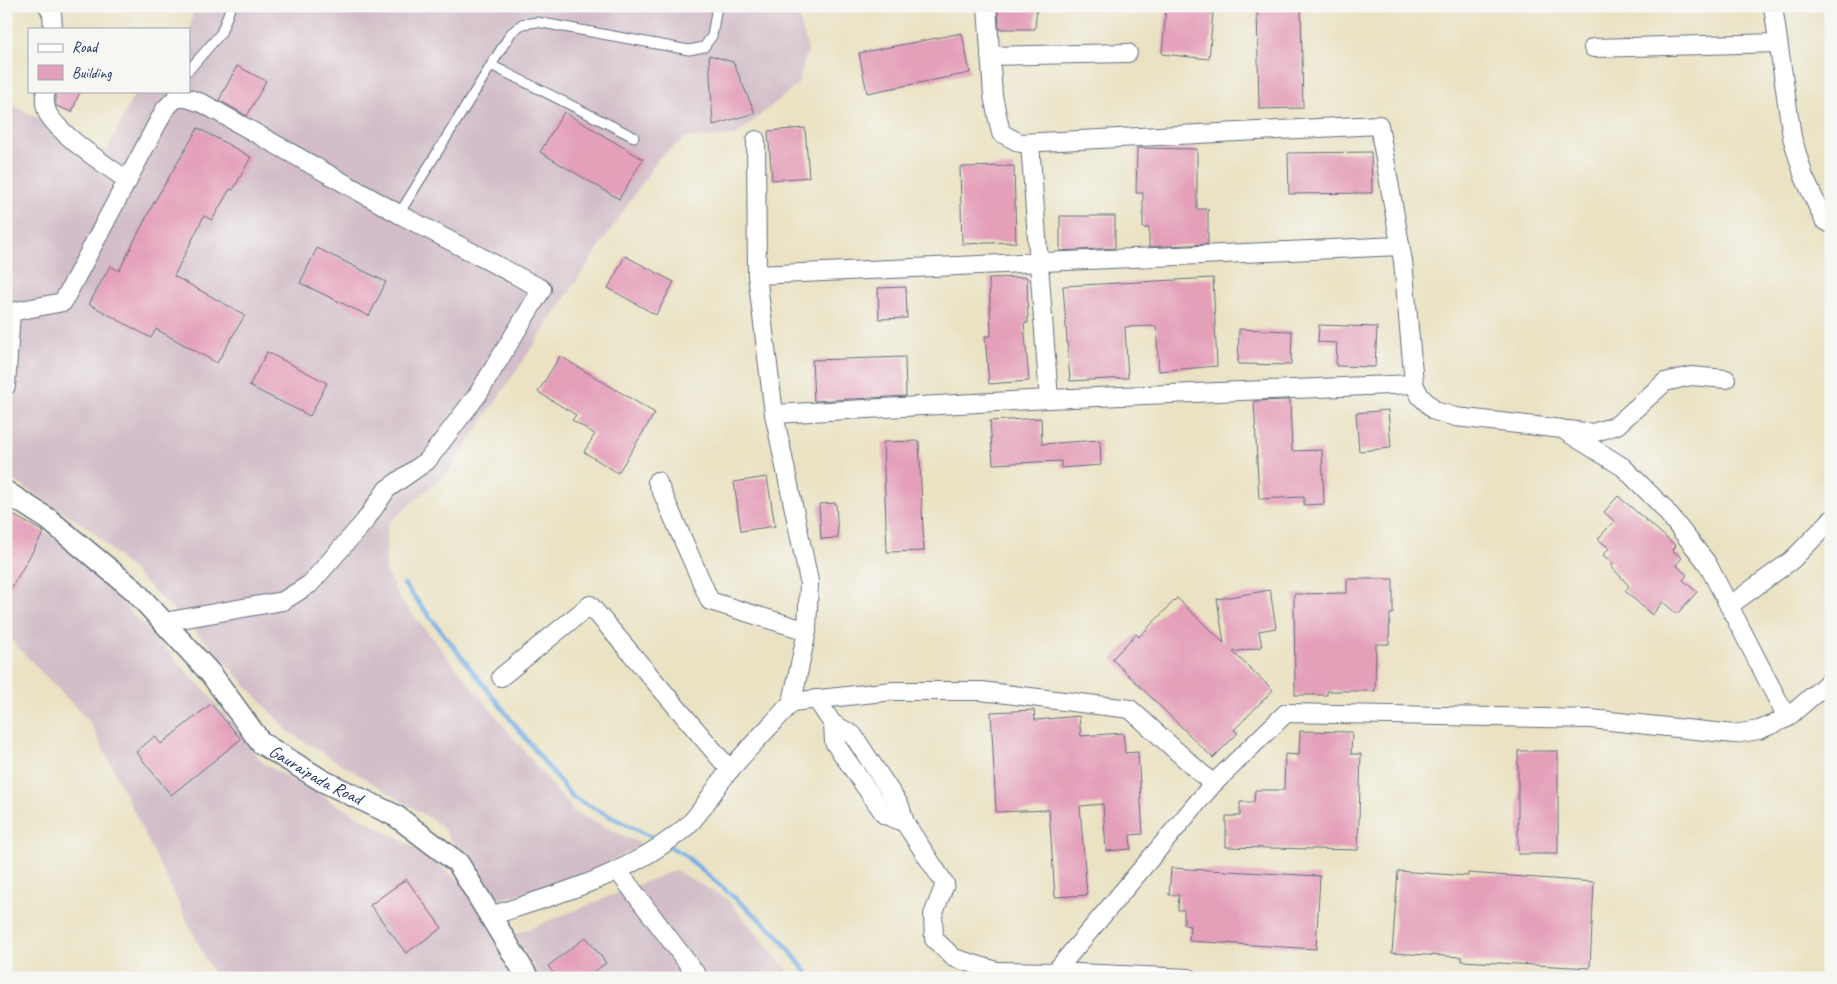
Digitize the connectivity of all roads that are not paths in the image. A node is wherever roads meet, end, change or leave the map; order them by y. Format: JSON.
{"nodes":[{"id":1,"x":48,"y":6,"type":"edge"},
{"id":2,"x":231,"y":6,"type":"edge"},
{"id":3,"x":717,"y":6,"type":"edge"},
{"id":4,"x":987,"y":6,"type":"edge"},
{"id":5,"x":1773,"y":6,"type":"edge"},
{"id":6,"x":53,"y":28,"type":"edge"},
{"id":7,"x":1778,"y":43,"type":"junction"},
{"id":8,"x":1593,"y":48,"type":"dead end"},
{"id":9,"x":1128,"y":53,"type":"dead end"},
{"id":10,"x":990,"y":56,"type":"junction"},
{"id":11,"x":491,"y":65,"type":"junction"},
{"id":12,"x":190,"y":69,"type":"edge"},
{"id":13,"x":46,"y":92,"type":"edge"},
{"id":14,"x":178,"y":95,"type":"edge"},
{"id":15,"x":634,"y":137,"type":"dead end"},
{"id":16,"x":756,"y":140,"type":"dead end"},
{"id":17,"x":1030,"y":143,"type":"junction"},
{"id":18,"x":128,"y":181,"type":"junction"},
{"id":19,"x":399,"y":214,"type":"junction"},
{"id":20,"x":1831,"y":224,"type":"edge"},
{"id":21,"x":1400,"y":246,"type":"junction"},
{"id":22,"x":1039,"y":261,"type":"junction"},
{"id":23,"x":758,"y":275,"type":"junction"},
{"id":24,"x":1726,"y":379,"type":"dead end"},
{"id":25,"x":1414,"y":384,"type":"junction"},
{"id":26,"x":6,"y":386,"type":"edge"},
{"id":27,"x":1049,"y":399,"type":"junction"},
{"id":28,"x":774,"y":414,"type":"junction"},
{"id":29,"x":1562,"y":429,"type":"junction"},
{"id":30,"x":657,"y":481,"type":"dead end"},
{"id":31,"x":6,"y":492,"type":"edge"},
{"id":32,"x":1831,"y":520,"type":"edge"},
{"id":33,"x":1729,"y":606,"type":"junction"},
{"id":34,"x":164,"y":622,"type":"junction"},
{"id":35,"x":807,"y":630,"type":"junction"},
{"id":36,"x":502,"y":676,"type":"dead end"},
{"id":37,"x":1831,"y":680,"type":"edge"},
{"id":38,"x":816,"y":699,"type":"junction"},
{"id":39,"x":792,"y":702,"type":"junction"},
{"id":40,"x":1787,"y":718,"type":"junction"},
{"id":41,"x":730,"y":770,"type":"junction"},
{"id":42,"x":1213,"y":784,"type":"junction"},
{"id":43,"x":618,"y":872,"type":"junction"},
{"id":44,"x":490,"y":916,"type":"junction"},
{"id":45,"x":1055,"y":972,"type":"junction"},
{"id":46,"x":998,"y":974,"type":"edge"},
{"id":47,"x":528,"y":978,"type":"edge"},
{"id":48,"x":700,"y":978,"type":"edge"},
{"id":49,"x":1189,"y":978,"type":"edge"}],
"edges":[{"from":1,"to":6,"type":"street"},
{"from":2,"to":12,"type":"lane"},
{"from":3,"to":11,"type":"lane"},
{"from":4,"to":10,"type":"street"},
{"from":5,"to":7,"type":"street"},
{"from":7,"to":8,"type":"street"},
{"from":7,"to":20,"type":"street"},
{"from":9,"to":10,"type":"street"},
{"from":10,"to":17,"type":"street"},
{"from":11,"to":15,"type":"lane"},
{"from":11,"to":19,"type":"lane"},
{"from":13,"to":18,"type":"street"},
{"from":14,"to":18,"type":"street"},
{"from":14,"to":19,"type":"street"},
{"from":16,"to":23,"type":"street"},
{"from":17,"to":21,"type":"street"},
{"from":17,"to":22,"type":"street"},
{"from":18,"to":26,"type":"street"},
{"from":19,"to":34,"type":"street"},
{"from":21,"to":22,"type":"street"},
{"from":21,"to":25,"type":"street"},
{"from":22,"to":23,"type":"street"},
{"from":22,"to":27,"type":"street"},
{"from":23,"to":28,"type":"street"},
{"from":24,"to":29,"type":"street"},
{"from":25,"to":27,"type":"street"},
{"from":25,"to":29,"type":"street"},
{"from":27,"to":28,"type":"street"},
{"from":28,"to":35,"type":"street"},
{"from":29,"to":33,"type":"street"},
{"from":30,"to":35,"type":"street"},
{"from":31,"to":34,"type":"street","name":"Gauraipada Road"},
{"from":32,"to":33,"type":"street"},
{"from":33,"to":40,"type":"street"},
{"from":34,"to":44,"type":"street","name":"Gauraipada Road"},
{"from":35,"to":39,"type":"street"},
{"from":36,"to":41,"type":"street"},
{"from":37,"to":40,"type":"street"},
{"from":38,"to":39,"type":"street"},
{"from":38,"to":42,"type":"street"},
{"from":38,"to":46,"type":"street"},
{"from":39,"to":41,"type":"street"},
{"from":40,"to":42,"type":"street"},
{"from":41,"to":43,"type":"street"},
{"from":42,"to":45,"type":"street"},
{"from":43,"to":44,"type":"street"},
{"from":43,"to":48,"type":"street"},
{"from":44,"to":47,"type":"street","name":"Gauraipada Road"},
{"from":45,"to":46,"type":"street"},
{"from":45,"to":49,"type":"street"}]}
